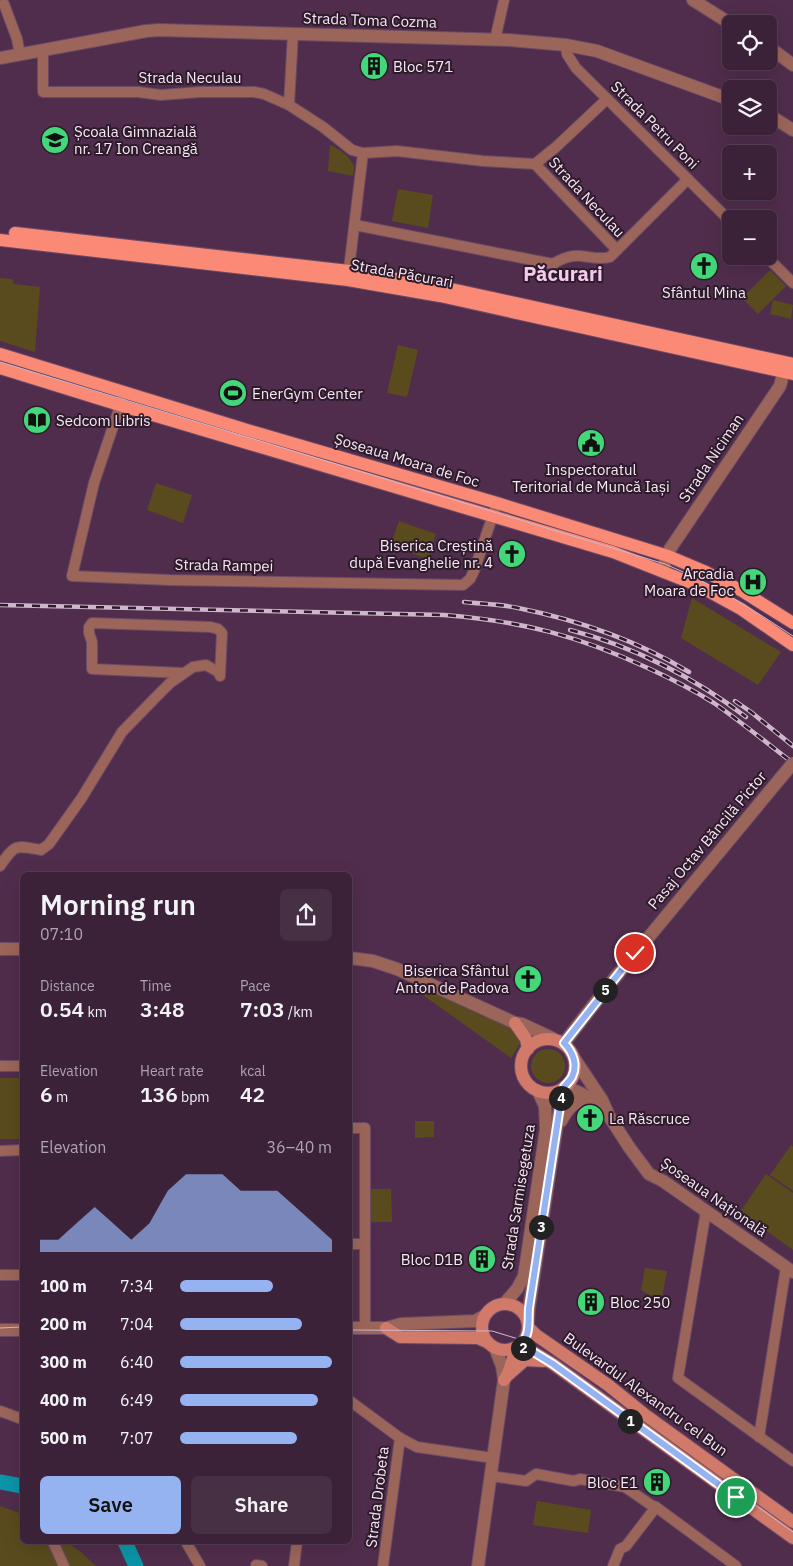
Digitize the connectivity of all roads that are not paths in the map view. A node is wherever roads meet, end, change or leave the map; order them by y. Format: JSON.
{"nodes":[{"id":1,"x":504,"y":0,"type":"edge"},
{"id":2,"x":693,"y":0,"type":"edge"},
{"id":3,"x":5,"y":3,"type":"edge"},
{"id":4,"x":722,"y":18,"type":"edge"},
{"id":5,"x":293,"y":34,"type":"junction"},
{"id":6,"x":496,"y":40,"type":"junction"},
{"id":7,"x":566,"y":45,"type":"junction"},
{"id":8,"x":44,"y":50,"type":"junction"},
{"id":9,"x":777,"y":53,"type":"edge"},
{"id":10,"x":20,"y":54,"type":"junction"},
{"id":11,"x":0,"y":58,"type":"edge"},
{"id":12,"x":793,"y":65,"type":"edge"},
{"id":13,"x":722,"y":97,"type":"edge"},
{"id":14,"x":607,"y":100,"type":"junction"},
{"id":15,"x":289,"y":105,"type":"junction"},
{"id":16,"x":777,"y":120,"type":"edge"},
{"id":17,"x":793,"y":130,"type":"edge"},
{"id":18,"x":363,"y":153,"type":"junction"},
{"id":19,"x":535,"y":164,"type":"junction"},
{"id":20,"x":688,"y":179,"type":"junction"},
{"id":21,"x":722,"y":213,"type":"edge"},
{"id":22,"x":355,"y":225,"type":"junction"},
{"id":23,"x":0,"y":232,"type":"edge"},
{"id":24,"x":0,"y":240,"type":"edge"},
{"id":25,"x":617,"y":250,"type":"junction"},
{"id":26,"x":775,"y":265,"type":"edge"},
{"id":27,"x":348,"y":275,"type":"junction"},
{"id":28,"x":793,"y":283,"type":"edge"},
{"id":29,"x":0,"y":354,"type":"edge"},
{"id":30,"x":0,"y":368,"type":"edge"},
{"id":31,"x":789,"y":368,"type":"edge"},
{"id":32,"x":126,"y":391,"type":"junction"},
{"id":33,"x":120,"y":405,"type":"junction"},
{"id":34,"x":497,"y":503,"type":"junction"},
{"id":35,"x":493,"y":516,"type":"junction"},
{"id":36,"x":668,"y":556,"type":"junction"},
{"id":37,"x":662,"y":571,"type":"junction"},
{"id":38,"x":793,"y":623,"type":"edge"},
{"id":39,"x":793,"y":645,"type":"edge"},
{"id":40,"x":183,"y":673,"type":"junction"},
{"id":41,"x":793,"y":763,"type":"edge"},
{"id":42,"x":0,"y":866,"type":"edge"},
{"id":43,"x":0,"y":949,"type":"edge"},
{"id":44,"x":20,"y":950,"type":"edge"},
{"id":45,"x":352,"y":958,"type":"edge"},
{"id":46,"x":515,"y":1023,"type":"junction"},
{"id":47,"x":552,"y":1038,"type":"junction"},
{"id":48,"x":564,"y":1043,"type":"junction"},
{"id":49,"x":528,"y":1049,"type":"junction"},
{"id":50,"x":574,"y":1058,"type":"junction"},
{"id":51,"x":0,"y":1066,"type":"edge"},
{"id":52,"x":20,"y":1066,"type":"edge"},
{"id":53,"x":564,"y":1087,"type":"junction"},
{"id":54,"x":538,"y":1091,"type":"junction"},
{"id":55,"x":609,"y":1116,"type":"junction"},
{"id":56,"x":352,"y":1128,"type":"edge"},
{"id":57,"x":556,"y":1130,"type":"junction"},
{"id":58,"x":620,"y":1133,"type":"junction"},
{"id":59,"x":0,"y":1150,"type":"edge"},
{"id":60,"x":20,"y":1150,"type":"edge"},
{"id":61,"x":706,"y":1211,"type":"junction"},
{"id":62,"x":352,"y":1244,"type":"edge"},
{"id":63,"x":365,"y":1244,"type":"junction"},
{"id":64,"x":789,"y":1270,"type":"edge"},
{"id":65,"x":0,"y":1275,"type":"edge"},
{"id":66,"x":20,"y":1275,"type":"edge"},
{"id":67,"x":504,"y":1304,"type":"junction"},
{"id":68,"x":484,"y":1316,"type":"junction"},
{"id":69,"x":529,"y":1325,"type":"junction"},
{"id":70,"x":352,"y":1328,"type":"edge"},
{"id":71,"x":365,"y":1328,"type":"junction"},
{"id":72,"x":386,"y":1328,"type":"junction"},
{"id":73,"x":0,"y":1330,"type":"edge"},
{"id":74,"x":20,"y":1330,"type":"edge"},
{"id":75,"x":491,"y":1345,"type":"junction"},
{"id":76,"x":518,"y":1347,"type":"junction"},
{"id":77,"x":549,"y":1362,"type":"junction"},
{"id":78,"x":506,"y":1377,"type":"junction"},
{"id":79,"x":352,"y":1402,"type":"edge"},
{"id":80,"x":0,"y":1411,"type":"edge"},
{"id":81,"x":20,"y":1418,"type":"edge"},
{"id":82,"x":759,"y":1437,"type":"junction"},
{"id":83,"x":400,"y":1438,"type":"junction"},
{"id":84,"x":493,"y":1458,"type":"junction"},
{"id":85,"x":793,"y":1461,"type":"edge"},
{"id":86,"x":491,"y":1476,"type":"junction"},
{"id":87,"x":656,"y":1507,"type":"junction"},
{"id":88,"x":793,"y":1522,"type":"edge"},
{"id":89,"x":793,"y":1538,"type":"edge"},
{"id":90,"x":54,"y":1544,"type":"edge"},
{"id":91,"x":187,"y":1544,"type":"edge"},
{"id":92,"x":298,"y":1544,"type":"edge"},
{"id":93,"x":64,"y":1566,"type":"edge"},
{"id":94,"x":200,"y":1566,"type":"edge"},
{"id":95,"x":294,"y":1566,"type":"edge"},
{"id":96,"x":383,"y":1566,"type":"edge"},
{"id":97,"x":478,"y":1566,"type":"edge"},
{"id":98,"x":613,"y":1566,"type":"edge"},
{"id":99,"x":736,"y":1566,"type":"edge"}],
"edges":[{"from":1,"to":6,"type":"street"},
{"from":2,"to":4,"type":"street"},
{"from":3,"to":10,"type":"street"},
{"from":5,"to":6,"type":"street","name":"Strada Toma Cozma"},
{"from":5,"to":8,"type":"street","name":"Strada Toma Cozma"},
{"from":5,"to":15,"type":"street"},
{"from":6,"to":7,"type":"street","name":"Strada Toma Cozma"},
{"from":7,"to":13,"type":"street","name":"Strada Toma Cozma"},
{"from":7,"to":14,"type":"street","name":"Strada Petru Poni"},
{"from":8,"to":10,"type":"street","name":"Strada Toma Cozma"},
{"from":8,"to":15,"type":"street","name":"Strada Neculau"},
{"from":9,"to":12,"type":"street"},
{"from":10,"to":11,"type":"street","name":"Strada Toma Cozma"},
{"from":14,"to":19,"type":"street","name":"Strada Neculau"},
{"from":14,"to":20,"type":"street","name":"Strada Petru Poni"},
{"from":15,"to":18,"type":"street","name":"Strada Neculau"},
{"from":16,"to":17,"type":"street"},
{"from":18,"to":19,"type":"street","name":"Strada Neculau"},
{"from":18,"to":22,"type":"street"},
{"from":19,"to":25,"type":"street","name":"Strada Neculau"},
{"from":20,"to":21,"type":"street","name":"Strada Petru Poni"},
{"from":20,"to":25,"type":"street"},
{"from":22,"to":25,"type":"street"},
{"from":22,"to":27,"type":"street"},
{"from":23,"to":27,"type":"main road","name":"Strada Păcurari"},
{"from":24,"to":27,"type":"main road","name":"Strada Păcurari"},
{"from":26,"to":28,"type":"street"},
{"from":27,"to":31,"type":"main road","name":"Strada Păcurari"},
{"from":29,"to":32,"type":"main road","name":"Șoseaua Moara de Foc"},
{"from":30,"to":33,"type":"main road","name":"Șoseaua Moara de Foc"},
{"from":31,"to":36,"type":"street","name":"Strada Niciman"},
{"from":32,"to":33,"type":"street"},
{"from":32,"to":34,"type":"main road","name":"Șoseaua Moara de Foc"},
{"from":33,"to":35,"type":"main road","name":"Șoseaua Moara de Foc"},
{"from":33,"to":35,"type":"street","name":"Strada Rampei"},
{"from":34,"to":35,"type":"street","name":"Strada Rampei"},
{"from":34,"to":36,"type":"main road","name":"Șoseaua Moara de Foc"},
{"from":35,"to":37,"type":"main road","name":"Șoseaua Moara de Foc"},
{"from":36,"to":37,"type":"street","name":"Strada Niciman"},
{"from":36,"to":38,"type":"main road","name":"Șoseaua Moara de Foc"},
{"from":37,"to":39,"type":"main road","name":"Șoseaua Moara de Foc"},
{"from":40,"to":40,"type":"street"},
{"from":40,"to":42,"type":"street"},
{"from":41,"to":48,"type":"street","name":"Pasaj Octav Băncilă Pictor","bridge":true},
{"from":43,"to":44,"type":"street"},
{"from":45,"to":46,"type":"street"},
{"from":46,"to":47,"type":"street"},
{"from":46,"to":49,"type":"main road"},
{"from":47,"to":48,"type":"main road"},
{"from":47,"to":49,"type":"main road"},
{"from":48,"to":50,"type":"main road"},
{"from":49,"to":54,"type":"main road"},
{"from":50,"to":53,"type":"main road"},
{"from":50,"to":55,"type":"street","name":"Șoseaua Națională"},
{"from":51,"to":52,"type":"street"},
{"from":53,"to":54,"type":"main road"},
{"from":53,"to":55,"type":"street","name":"Șoseaua Națională"},
{"from":53,"to":57,"type":"street","name":"Strada Sarmisegetuza"},
{"from":54,"to":67,"type":"street","name":"Strada Sarmisegetuza"},
{"from":55,"to":58,"type":"street","name":"Șoseaua Națională"},
{"from":56,"to":63,"type":"street"},
{"from":57,"to":58,"type":"street"},
{"from":57,"to":69,"type":"street","name":"Strada Sarmisegetuza"},
{"from":58,"to":61,"type":"street","name":"Șoseaua Națională"},
{"from":59,"to":60,"type":"street"},
{"from":61,"to":64,"type":"street","name":"Șoseaua Națională"},
{"from":61,"to":82,"type":"street"},
{"from":62,"to":63,"type":"street"},
{"from":63,"to":71,"type":"street"},
{"from":64,"to":82,"type":"street"},
{"from":65,"to":66,"type":"street"},
{"from":67,"to":68,"type":"main road"},
{"from":67,"to":69,"type":"main road"},
{"from":68,"to":72,"type":"street"},
{"from":68,"to":75,"type":"main road"},
{"from":69,"to":76,"type":"main road"},
{"from":69,"to":88,"type":"main road","name":"Bulevardul Alexandru cel Bun"},
{"from":70,"to":71,"type":"street"},
{"from":71,"to":72,"type":"street"},
{"from":72,"to":75,"type":"main road"},
{"from":73,"to":74,"type":"street"},
{"from":75,"to":76,"type":"main road"},
{"from":75,"to":78,"type":"street"},
{"from":76,"to":77,"type":"main road","name":"Bulevardul Alexandru cel Bun"},
{"from":76,"to":78,"type":"main road"},
{"from":77,"to":78,"type":"main road"},
{"from":77,"to":89,"type":"main road","name":"Bulevardul Alexandru cel Bun"},
{"from":78,"to":84,"type":"street"},
{"from":79,"to":83,"type":"street"},
{"from":80,"to":81,"type":"street"},
{"from":82,"to":85,"type":"street"},
{"from":83,"to":84,"type":"street","name":"Strada Drobeta"},
{"from":83,"to":96,"type":"street","name":"Strada Drobeta"},
{"from":84,"to":86,"type":"street"},
{"from":86,"to":87,"type":"street"},
{"from":86,"to":97,"type":"street"},
{"from":87,"to":98,"type":"street"},
{"from":87,"to":99,"type":"street"},
{"from":90,"to":93,"type":"street"},
{"from":91,"to":94,"type":"street"},
{"from":92,"to":95,"type":"street"}]}
